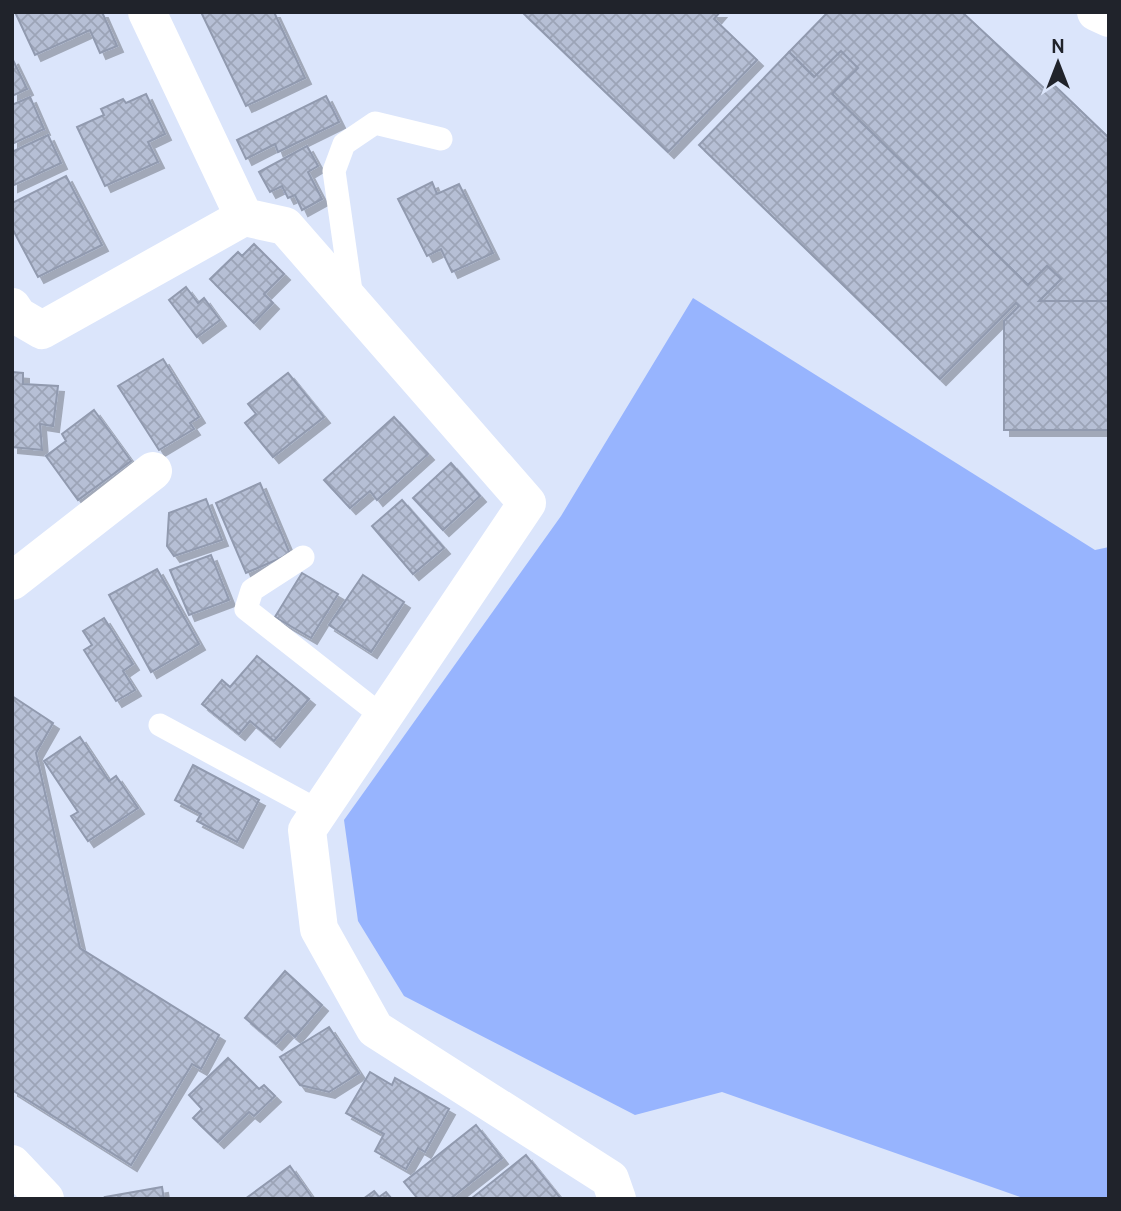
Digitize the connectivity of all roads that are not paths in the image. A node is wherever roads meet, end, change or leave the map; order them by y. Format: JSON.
{"nodes":[{"id":1,"x":147,"y":12,"type":"edge"},
{"id":2,"x":1096,"y":12,"type":"edge"},
{"id":3,"x":1109,"y":18,"type":"edge"},
{"id":4,"x":441,"y":139,"type":"dead end"},
{"id":5,"x":244,"y":217,"type":"junction"},
{"id":6,"x":353,"y":304,"type":"junction"},
{"id":7,"x":12,"y":307,"type":"edge"},
{"id":8,"x":153,"y":471,"type":"dead end"},
{"id":9,"x":303,"y":557,"type":"dead end"},
{"id":10,"x":12,"y":581,"type":"edge"},
{"id":11,"x":382,"y":716,"type":"junction"},
{"id":12,"x":160,"y":725,"type":"dead end"},
{"id":13,"x":319,"y":811,"type":"junction"},
{"id":14,"x":12,"y":1164,"type":"edge"},
{"id":15,"x":45,"y":1199,"type":"edge"},
{"id":16,"x":617,"y":1199,"type":"edge"}],
"edges":[{"from":1,"to":5,"type":"street"},
{"from":2,"to":3,"type":"street"},
{"from":4,"to":6,"type":"lane"},
{"from":5,"to":6,"type":"street"},
{"from":5,"to":7,"type":"street"},
{"from":6,"to":11,"type":"street"},
{"from":8,"to":10,"type":"street"},
{"from":9,"to":11,"type":"lane"},
{"from":11,"to":13,"type":"street"},
{"from":12,"to":13,"type":"lane"},
{"from":13,"to":16,"type":"street"},
{"from":14,"to":15,"type":"street"}]}
